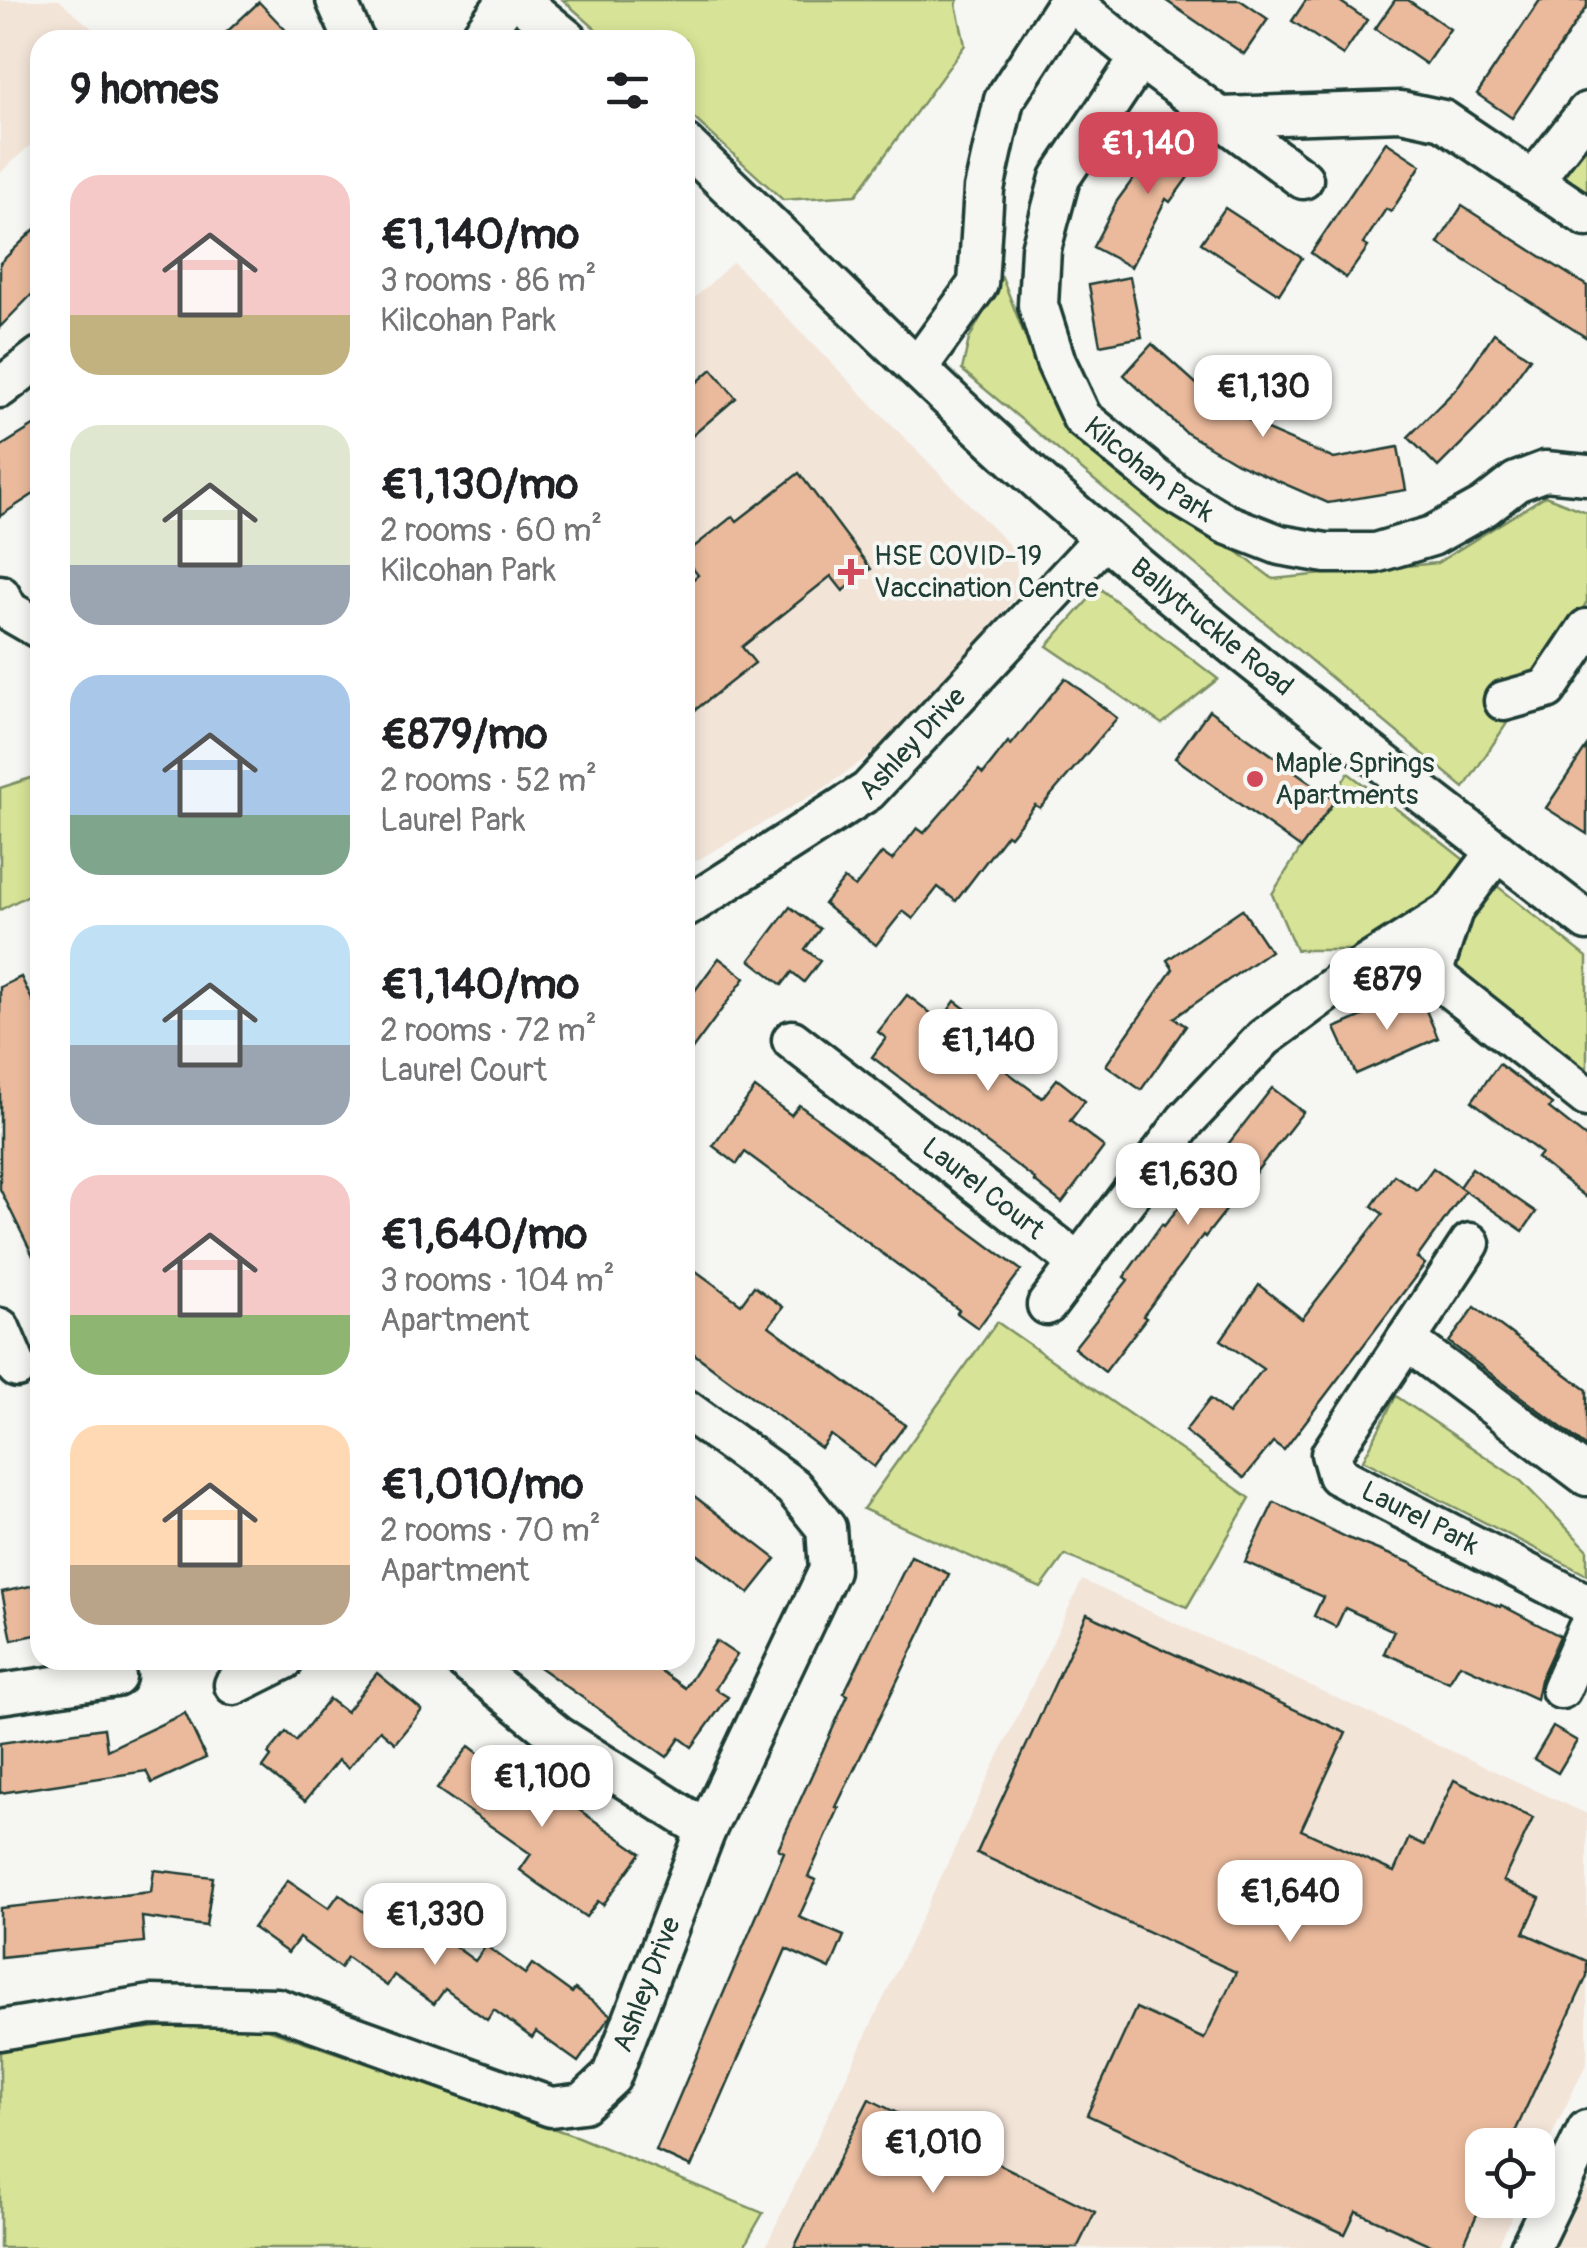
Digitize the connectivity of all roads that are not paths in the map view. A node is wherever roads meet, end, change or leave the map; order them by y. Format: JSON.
{"nodes":[{"id":1,"x":336,"y":0,"type":"edge"},
{"id":2,"x":508,"y":0,"type":"edge"},
{"id":3,"x":519,"y":0,"type":"edge"},
{"id":4,"x":1069,"y":0,"type":"edge"},
{"id":5,"x":350,"y":30,"type":"edge"},
{"id":6,"x":486,"y":30,"type":"edge"},
{"id":7,"x":556,"y":30,"type":"edge"},
{"id":8,"x":1140,"y":58,"type":"junction"},
{"id":9,"x":1587,"y":112,"type":"edge"},
{"id":10,"x":1221,"y":117,"type":"junction"},
{"id":11,"x":695,"y":154,"type":"edge"},
{"id":12,"x":1303,"y":179,"type":"dead end"},
{"id":13,"x":1533,"y":181,"type":"junction"},
{"id":14,"x":1587,"y":217,"type":"edge"},
{"id":15,"x":30,"y":364,"type":"edge"},
{"id":16,"x":918,"y":367,"type":"junction"},
{"id":17,"x":0,"y":388,"type":"edge"},
{"id":18,"x":1587,"y":475,"type":"edge"},
{"id":19,"x":1104,"y":538,"type":"junction"},
{"id":20,"x":0,"y":594,"type":"edge"},
{"id":21,"x":30,"y":623,"type":"edge"},
{"id":22,"x":1587,"y":629,"type":"edge"},
{"id":23,"x":1504,"y":701,"type":"dead end"},
{"id":24,"x":1497,"y":851,"type":"junction"},
{"id":25,"x":695,"y":902,"type":"edge"},
{"id":26,"x":1453,"y":910,"type":"junction"},
{"id":27,"x":1587,"y":921,"type":"edge"},
{"id":28,"x":792,"y":1040,"type":"dead end"},
{"id":29,"x":1587,"y":1097,"type":"edge"},
{"id":30,"x":1470,"y":1243,"type":"dead end"},
{"id":31,"x":1079,"y":1263,"type":"junction"},
{"id":32,"x":1048,"y":1305,"type":"dead end"},
{"id":33,"x":0,"y":1328,"type":"edge"},
{"id":34,"x":1406,"y":1340,"type":"junction"},
{"id":35,"x":19,"y":1369,"type":"edge"},
{"id":36,"x":695,"y":1415,"type":"edge"},
{"id":37,"x":1587,"y":1476,"type":"edge"},
{"id":38,"x":1587,"y":1604,"type":"edge"},
{"id":39,"x":1587,"y":1630,"type":"edge"},
{"id":40,"x":263,"y":1670,"type":"edge"},
{"id":41,"x":476,"y":1670,"type":"edge"},
{"id":42,"x":116,"y":1677,"type":"dead end"},
{"id":43,"x":234,"y":1684,"type":"dead end"},
{"id":44,"x":1561,"y":1689,"type":"dead end"},
{"id":45,"x":0,"y":1694,"type":"edge"},
{"id":46,"x":706,"y":1830,"type":"junction"},
{"id":47,"x":0,"y":2030,"type":"edge"},
{"id":48,"x":1587,"y":2130,"type":"edge"},
{"id":49,"x":1530,"y":2248,"type":"edge"}],
"edges":[{"from":1,"to":5,"type":"street"},
{"from":2,"to":6,"type":"street"},
{"from":3,"to":7,"type":"street"},
{"from":4,"to":8,"type":"street"},
{"from":4,"to":16,"type":"street"},
{"from":8,"to":10,"type":"street"},
{"from":8,"to":18,"type":"street","name":"Kilcohan Park"},
{"from":9,"to":13,"type":"street"},
{"from":10,"to":12,"type":"street"},
{"from":10,"to":13,"type":"street"},
{"from":11,"to":16,"type":"street","name":"Ballytruckle Road"},
{"from":13,"to":14,"type":"street"},
{"from":15,"to":17,"type":"street"},
{"from":16,"to":19,"type":"street","name":"Ballytruckle Road"},
{"from":19,"to":24,"type":"street","name":"Ballytruckle Road"},
{"from":19,"to":25,"type":"street","name":"Ashley Drive"},
{"from":20,"to":21,"type":"street"},
{"from":22,"to":23,"type":"street"},
{"from":24,"to":26,"type":"street"},
{"from":24,"to":27,"type":"street","name":"Ballytruckle Road"},
{"from":26,"to":29,"type":"street"},
{"from":26,"to":31,"type":"street"},
{"from":28,"to":31,"type":"street","name":"Laurel Court"},
{"from":30,"to":34,"type":"street","name":"Laurel Park"},
{"from":31,"to":32,"type":"street"},
{"from":33,"to":35,"type":"street"},
{"from":34,"to":37,"type":"street"},
{"from":34,"to":38,"type":"street","name":"Laurel Park"},
{"from":36,"to":46,"type":"street","name":"Ashley Drive"},
{"from":39,"to":44,"type":"street"},
{"from":40,"to":43,"type":"street"},
{"from":41,"to":46,"type":"street"},
{"from":42,"to":45,"type":"street"},
{"from":46,"to":47,"type":"street","name":"Ashley Drive"},
{"from":48,"to":49,"type":"street"}]}
